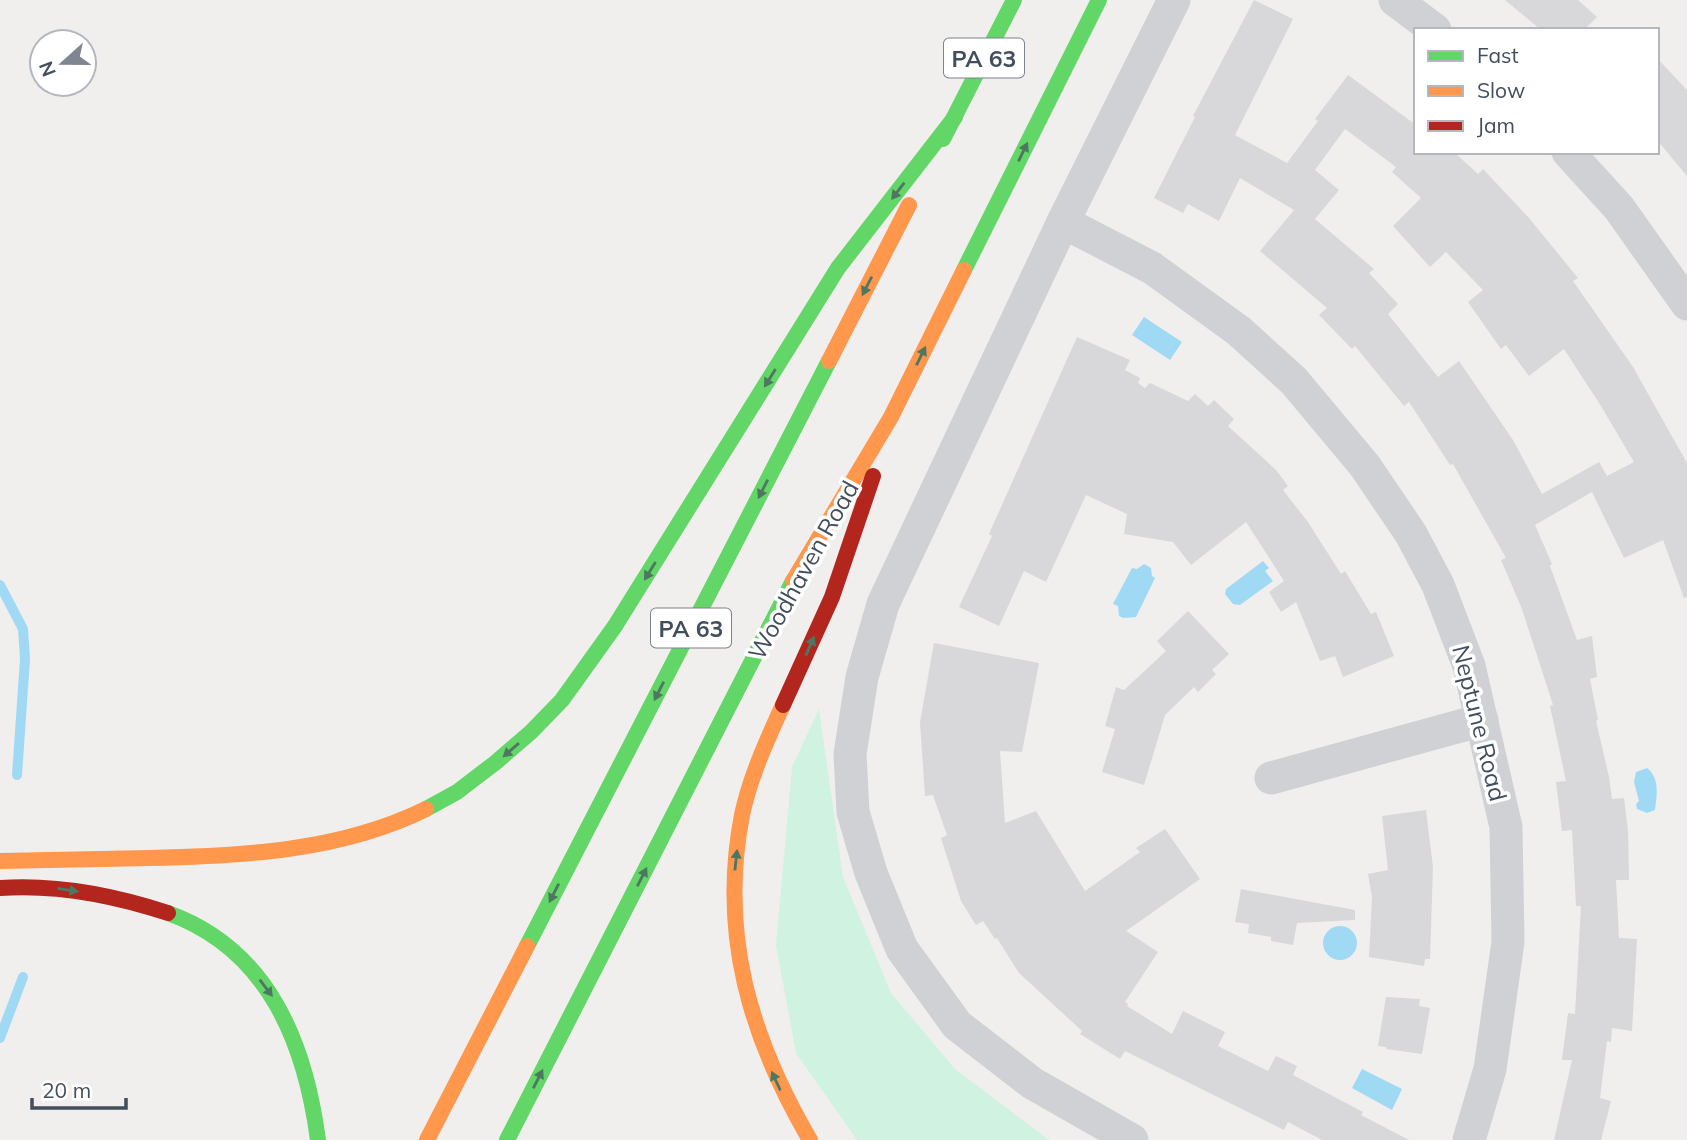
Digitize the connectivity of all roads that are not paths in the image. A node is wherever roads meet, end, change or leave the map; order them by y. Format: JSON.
{"nodes":[{"id":1,"x":1014,"y":0,"type":"edge"},
{"id":2,"x":1099,"y":0,"type":"edge"},
{"id":3,"x":1174,"y":0,"type":"edge"},
{"id":4,"x":1395,"y":0,"type":"edge"},
{"id":5,"x":1432,"y":28,"type":"edge"},
{"id":6,"x":954,"y":117,"type":"junction"},
{"id":7,"x":1570,"y":154,"type":"edge"},
{"id":8,"x":1063,"y":222,"type":"junction"},
{"id":9,"x":1687,"y":304,"type":"edge"},
{"id":10,"x":891,"y":417,"type":"junction"},
{"id":11,"x":1482,"y":720,"type":"junction"},
{"id":12,"x":1271,"y":778,"type":"dead end"},
{"id":13,"x":0,"y":861,"type":"edge"},
{"id":14,"x":0,"y":888,"type":"edge"},
{"id":15,"x":318,"y":1140,"type":"edge"},
{"id":16,"x":427,"y":1140,"type":"edge"},
{"id":17,"x":507,"y":1140,"type":"edge"},
{"id":18,"x":810,"y":1140,"type":"edge"},
{"id":19,"x":1132,"y":1140,"type":"edge"},
{"id":20,"x":1469,"y":1140,"type":"edge"}],
"edges":[{"from":1,"to":6,"type":"highway","number":"PA 63"},
{"from":10,"to":2,"type":"highway","name":"Woodhaven Road","number":"PA 63","one_way":true},
{"from":3,"to":8,"type":"street"},
{"from":4,"to":5,"type":"street"},
{"from":6,"to":13,"type":"highway","one_way":true},
{"from":6,"to":16,"type":"highway","number":"PA 63","one_way":true},
{"from":7,"to":9,"type":"street"},
{"from":8,"to":11,"type":"street","name":"Neptune Road"},
{"from":8,"to":19,"type":"street"},
{"from":17,"to":10,"type":"highway","name":"Woodhaven Road","one_way":true},
{"from":18,"to":10,"type":"highway","number":"PA 63","one_way":true},
{"from":11,"to":12,"type":"street"},
{"from":11,"to":20,"type":"street","name":"Neptune Road"},
{"from":14,"to":15,"type":"highway","one_way":true}]}
